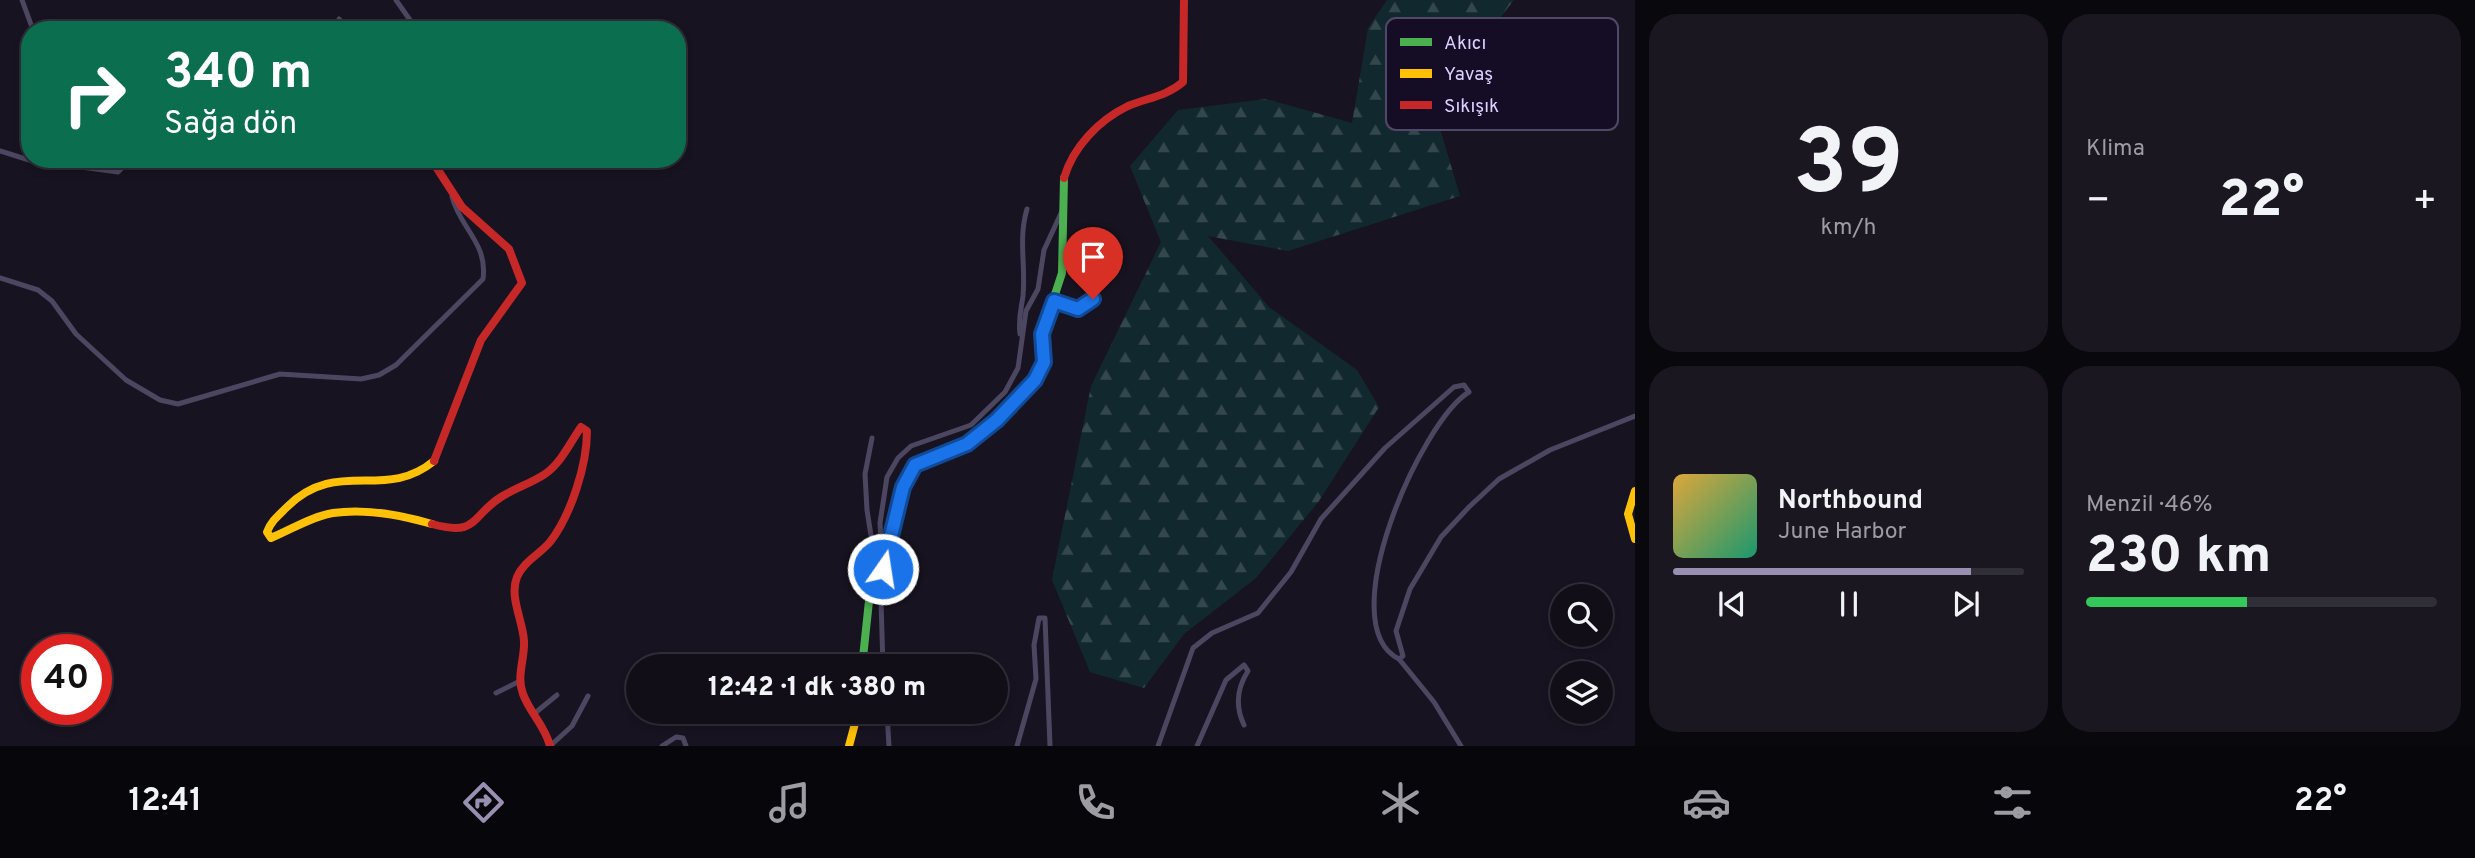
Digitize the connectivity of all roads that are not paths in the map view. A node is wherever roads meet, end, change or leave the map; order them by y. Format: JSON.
{"nodes":[{"id":1,"x":22,"y":0,"type":"edge"},
{"id":2,"x":396,"y":0,"type":"edge"},
{"id":3,"x":1184,"y":0,"type":"edge"},
{"id":4,"x":30,"y":21,"type":"edge"},
{"id":5,"x":411,"y":21,"type":"edge"},
{"id":6,"x":0,"y":151,"type":"edge"},
{"id":7,"x":21,"y":158,"type":"edge"},
{"id":8,"x":88,"y":168,"type":"edge"},
{"id":9,"x":122,"y":168,"type":"edge"},
{"id":10,"x":436,"y":168,"type":"edge"},
{"id":11,"x":451,"y":193,"type":"junction"},
{"id":12,"x":1063,"y":208,"type":"junction"},
{"id":13,"x":1027,"y":209,"type":"dead end"},
{"id":14,"x":0,"y":278,"type":"edge"},
{"id":15,"x":1093,"y":299,"type":"dead end"},
{"id":16,"x":1054,"y":301,"type":"junction"},
{"id":17,"x":1020,"y":338,"type":"junction"},
{"id":18,"x":1635,"y":416,"type":"edge"},
{"id":19,"x":872,"y":438,"type":"dead end"},
{"id":20,"x":1635,"y":491,"type":"edge"},
{"id":21,"x":1635,"y":539,"type":"edge"},
{"id":22,"x":883,"y":569,"type":"junction"},
{"id":23,"x":877,"y":581,"type":"junction"},
{"id":24,"x":863,"y":654,"type":"edge"},
{"id":25,"x":882,"y":654,"type":"edge"},
{"id":26,"x":1399,"y":659,"type":"junction"},
{"id":27,"x":518,"y":682,"type":"junction"},
{"id":28,"x":496,"y":693,"type":"dead end"},
{"id":29,"x":557,"y":695,"type":"dead end"},
{"id":30,"x":588,"y":696,"type":"dead end"},
{"id":31,"x":535,"y":713,"type":"junction"},
{"id":32,"x":855,"y":724,"type":"edge"},
{"id":33,"x":888,"y":724,"type":"edge"},
{"id":34,"x":1244,"y":725,"type":"dead end"},
{"id":35,"x":550,"y":746,"type":"edge"},
{"id":36,"x":662,"y":746,"type":"edge"},
{"id":37,"x":686,"y":746,"type":"edge"},
{"id":38,"x":849,"y":746,"type":"edge"},
{"id":39,"x":889,"y":746,"type":"edge"},
{"id":40,"x":1017,"y":746,"type":"edge"},
{"id":41,"x":1050,"y":746,"type":"edge"},
{"id":42,"x":1158,"y":746,"type":"edge"},
{"id":43,"x":1197,"y":746,"type":"edge"},
{"id":44,"x":1461,"y":746,"type":"edge"}],
"edges":[{"from":1,"to":4,"type":"street"},
{"from":2,"to":5,"type":"street"},
{"from":3,"to":12,"type":"street"},
{"from":6,"to":7,"type":"street"},
{"from":8,"to":9,"type":"street"},
{"from":10,"to":11,"type":"street"},
{"from":11,"to":14,"type":"street"},
{"from":11,"to":27,"type":"street"},
{"from":12,"to":16,"type":"street"},
{"from":12,"to":17,"type":"street"},
{"from":13,"to":17,"type":"street"},
{"from":15,"to":16,"type":"street"},
{"from":16,"to":22,"type":"street"},
{"from":17,"to":22,"type":"street"},
{"from":18,"to":26,"type":"street"},
{"from":19,"to":23,"type":"street"},
{"from":20,"to":21,"type":"street"},
{"from":22,"to":23,"type":"street"},
{"from":23,"to":24,"type":"street"},
{"from":23,"to":25,"type":"street"},
{"from":26,"to":42,"type":"street"},
{"from":26,"to":44,"type":"street"},
{"from":27,"to":28,"type":"street"},
{"from":27,"to":31,"type":"street"},
{"from":29,"to":31,"type":"street"},
{"from":30,"to":35,"type":"street"},
{"from":31,"to":35,"type":"street"},
{"from":32,"to":38,"type":"street"},
{"from":33,"to":39,"type":"street"},
{"from":34,"to":43,"type":"street"},
{"from":36,"to":37,"type":"street"},
{"from":40,"to":41,"type":"street"}]}
